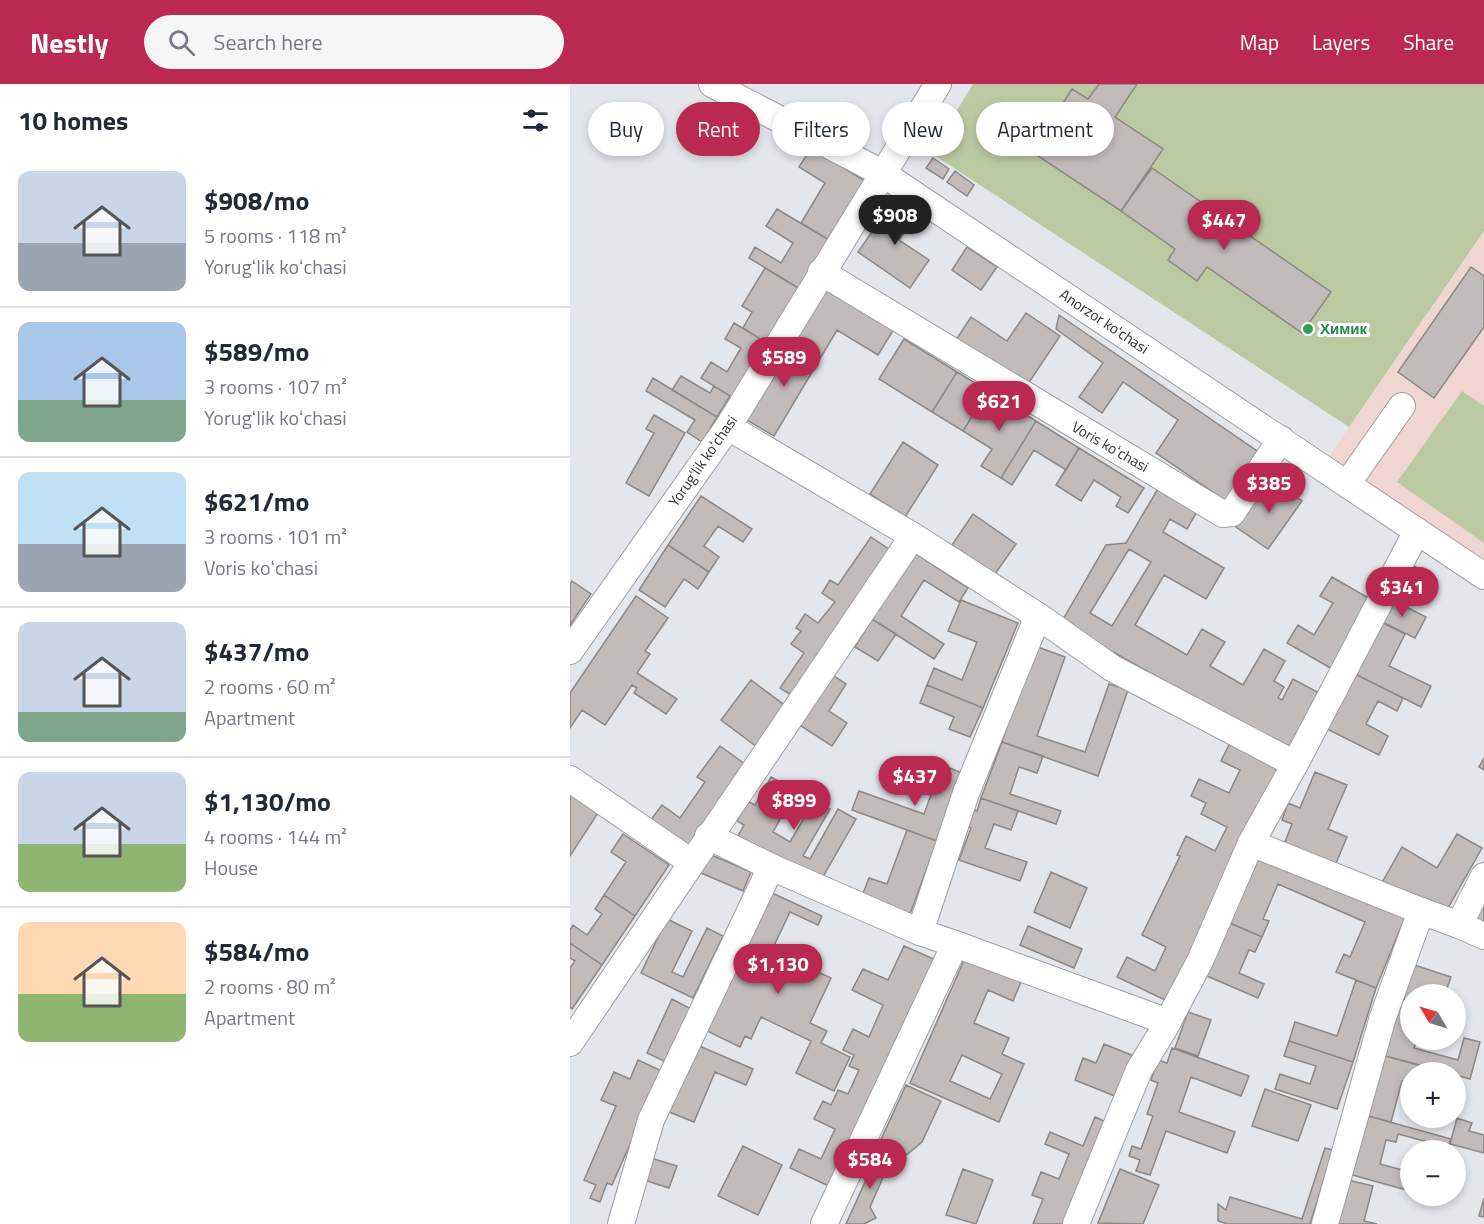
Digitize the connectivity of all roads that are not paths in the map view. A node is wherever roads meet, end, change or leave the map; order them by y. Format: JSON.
{"nodes":[{"id":1,"x":712,"y":84,"type":"edge"},
{"id":2,"x":938,"y":84,"type":"edge"},
{"id":3,"x":882,"y":173,"type":"junction"},
{"id":4,"x":821,"y":272,"type":"junction"},
{"id":5,"x":1402,"y":406,"type":"dead end"},
{"id":6,"x":728,"y":427,"type":"junction"},
{"id":7,"x":1281,"y":439,"type":"junction"},
{"id":8,"x":1347,"y":484,"type":"junction"},
{"id":9,"x":1418,"y":531,"type":"junction"},
{"id":10,"x":913,"y":536,"type":"junction"},
{"id":11,"x":1484,"y":576,"type":"edge"},
{"id":12,"x":1038,"y":616,"type":"junction"},
{"id":13,"x":570,"y":651,"type":"edge"},
{"id":14,"x":1295,"y":764,"type":"junction"},
{"id":15,"x":570,"y":779,"type":"edge"},
{"id":16,"x":708,"y":836,"type":"junction"},
{"id":17,"x":1251,"y":843,"type":"junction"},
{"id":18,"x":691,"y":862,"type":"junction"},
{"id":19,"x":771,"y":867,"type":"junction"},
{"id":20,"x":1484,"y":876,"type":"edge"},
{"id":21,"x":1421,"y":911,"type":"junction"},
{"id":22,"x":1459,"y":925,"type":"junction"},
{"id":23,"x":920,"y":932,"type":"junction"},
{"id":24,"x":1484,"y":936,"type":"edge"},
{"id":25,"x":954,"y":944,"type":"junction"},
{"id":26,"x":1168,"y":1022,"type":"junction"},
{"id":27,"x":570,"y":1043,"type":"edge"},
{"id":28,"x":621,"y":1224,"type":"edge"},
{"id":29,"x":824,"y":1224,"type":"edge"},
{"id":30,"x":1076,"y":1224,"type":"edge"},
{"id":31,"x":1325,"y":1224,"type":"edge"}],
"edges":[{"from":1,"to":3,"type":"street","name":"Anorzor ko'chasi"},
{"from":2,"to":3,"type":"street","name":"Yorugʻlik koʻchasi"},
{"from":3,"to":4,"type":"street","name":"Yorugʻlik koʻchasi"},
{"from":3,"to":7,"type":"street","name":"Anorzor ko'chasi"},
{"from":4,"to":6,"type":"street","name":"Yorugʻlik koʻchasi"},
{"from":4,"to":7,"type":"street","name":"Voris koʻchasi"},
{"from":5,"to":8,"type":"street"},
{"from":6,"to":10,"type":"street"},
{"from":6,"to":13,"type":"street","name":"Yorugʻlik koʻchasi"},
{"from":7,"to":8,"type":"street","name":"Anorzor ko'chasi"},
{"from":8,"to":9,"type":"street","name":"Anorzor ko'chasi"},
{"from":9,"to":11,"type":"street","name":"Anorzor ko'chasi"},
{"from":9,"to":14,"type":"street"},
{"from":10,"to":12,"type":"street"},
{"from":10,"to":16,"type":"street"},
{"from":12,"to":14,"type":"street"},
{"from":12,"to":23,"type":"street"},
{"from":14,"to":17,"type":"street"},
{"from":15,"to":18,"type":"street"},
{"from":16,"to":18,"type":"street"},
{"from":16,"to":19,"type":"street"},
{"from":17,"to":21,"type":"street"},
{"from":17,"to":26,"type":"street"},
{"from":18,"to":27,"type":"street"},
{"from":19,"to":23,"type":"street"},
{"from":19,"to":28,"type":"street"},
{"from":20,"to":22,"type":"street"},
{"from":21,"to":22,"type":"street"},
{"from":21,"to":31,"type":"street"},
{"from":22,"to":24,"type":"street"},
{"from":23,"to":25,"type":"street"},
{"from":25,"to":26,"type":"street"},
{"from":25,"to":29,"type":"street"},
{"from":26,"to":30,"type":"street"}]}
